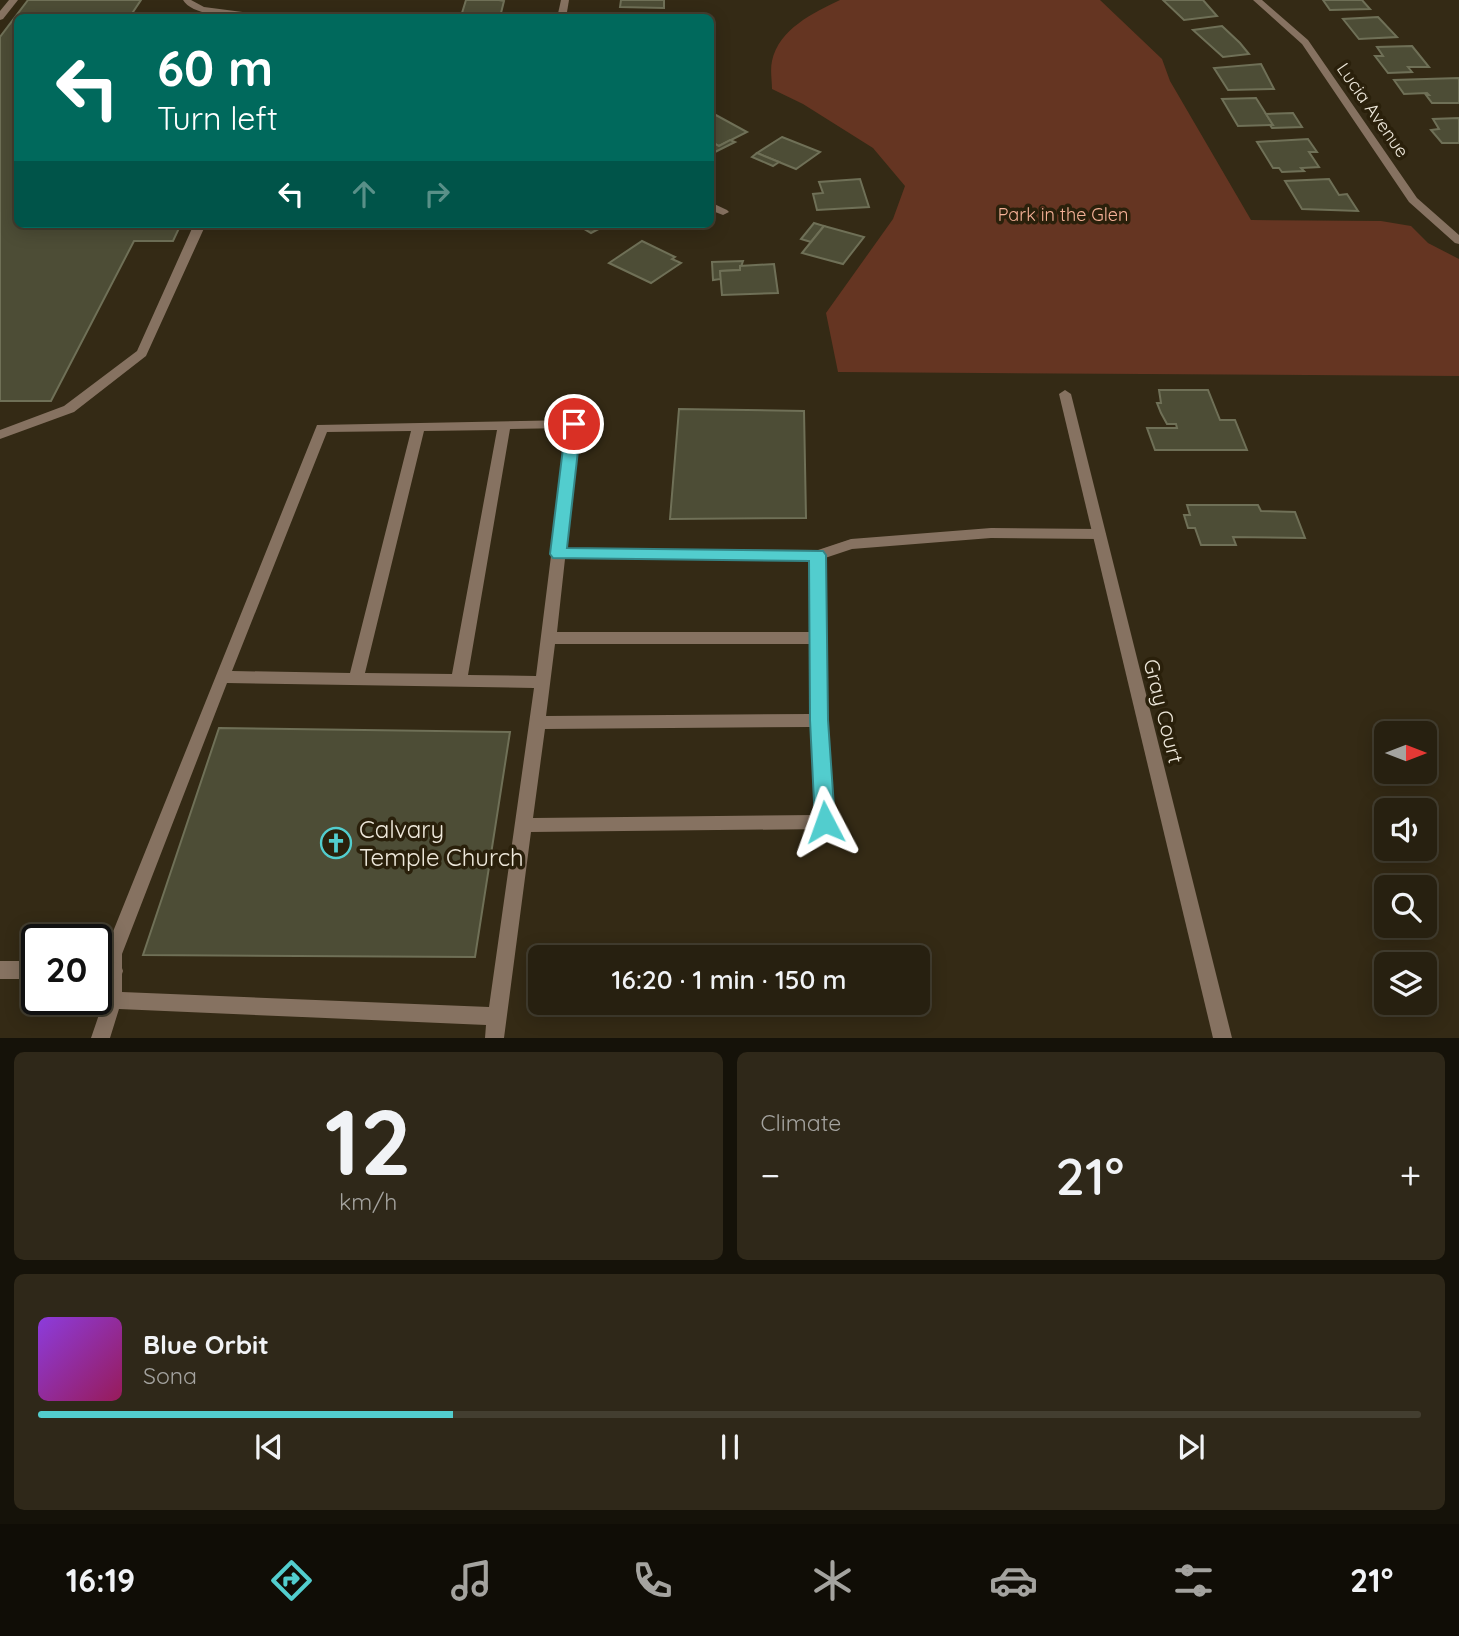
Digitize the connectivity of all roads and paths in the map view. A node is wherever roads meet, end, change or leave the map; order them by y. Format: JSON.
{"nodes":[{"id":1,"x":187,"y":0,"type":"edge"},
{"id":2,"x":1257,"y":0,"type":"edge"},
{"id":3,"x":8,"y":5,"type":"edge"},
{"id":4,"x":243,"y":14,"type":"edge"},
{"id":5,"x":0,"y":17,"type":"edge"},
{"id":6,"x":714,"y":207,"type":"edge"},
{"id":7,"x":723,"y":212,"type":"dead end"},
{"id":8,"x":198,"y":228,"type":"edge"},
{"id":9,"x":1459,"y":241,"type":"edge"},
{"id":10,"x":1065,"y":394,"type":"dead end"},
{"id":11,"x":504,"y":425,"type":"junction"},
{"id":12,"x":419,"y":426,"type":"junction"},
{"id":13,"x":0,"y":435,"type":"edge"},
{"id":14,"x":1099,"y":534,"type":"junction"},
{"id":15,"x":559,"y":554,"type":"junction"},
{"id":16,"x":818,"y":555,"type":"junction"},
{"id":17,"x":549,"y":638,"type":"junction"},
{"id":18,"x":819,"y":638,"type":"junction"},
{"id":19,"x":222,"y":677,"type":"junction"},
{"id":20,"x":356,"y":679,"type":"junction"},
{"id":21,"x":459,"y":680,"type":"junction"},
{"id":22,"x":543,"y":682,"type":"junction"},
{"id":23,"x":819,"y":720,"type":"junction"},
{"id":24,"x":538,"y":723,"type":"junction"},
{"id":25,"x":524,"y":825,"type":"junction"},
{"id":26,"x":112,"y":956,"type":"edge"},
{"id":27,"x":0,"y":970,"type":"edge"},
{"id":28,"x":21,"y":970,"type":"edge"},
{"id":29,"x":112,"y":996,"type":"edge"},
{"id":30,"x":113,"y":1000,"type":"junction"},
{"id":31,"x":497,"y":1016,"type":"junction"},
{"id":32,"x":100,"y":1038,"type":"edge"},
{"id":33,"x":494,"y":1038,"type":"edge"},
{"id":34,"x":1223,"y":1038,"type":"edge"}],
"edges":[{"from":1,"to":4,"type":"street"},
{"from":2,"to":9,"type":"street","name":"Lucia Avenue"},
{"from":3,"to":5,"type":"street"},
{"from":6,"to":7,"type":"street"},
{"from":8,"to":13,"type":"street"},
{"from":10,"to":14,"type":"street","name":"Gray Court"},
{"from":11,"to":12,"type":"street"},
{"from":11,"to":15,"type":"street"},
{"from":11,"to":21,"type":"street"},
{"from":12,"to":19,"type":"street"},
{"from":12,"to":20,"type":"street"},
{"from":14,"to":16,"type":"street"},
{"from":14,"to":34,"type":"street","name":"Gray Court"},
{"from":15,"to":16,"type":"street"},
{"from":15,"to":17,"type":"street"},
{"from":16,"to":18,"type":"street"},
{"from":17,"to":18,"type":"street"},
{"from":17,"to":22,"type":"street"},
{"from":18,"to":23,"type":"street"},
{"from":19,"to":20,"type":"street"},
{"from":19,"to":26,"type":"street"},
{"from":20,"to":21,"type":"street"},
{"from":21,"to":22,"type":"street"},
{"from":22,"to":24,"type":"street"},
{"from":23,"to":24,"type":"street"},
{"from":23,"to":25,"type":"street"},
{"from":24,"to":25,"type":"street"},
{"from":25,"to":31,"type":"street"},
{"from":27,"to":28,"type":"street"},
{"from":29,"to":30,"type":"street"},
{"from":30,"to":31,"type":"street"},
{"from":30,"to":32,"type":"street"},
{"from":31,"to":33,"type":"street"}]}
